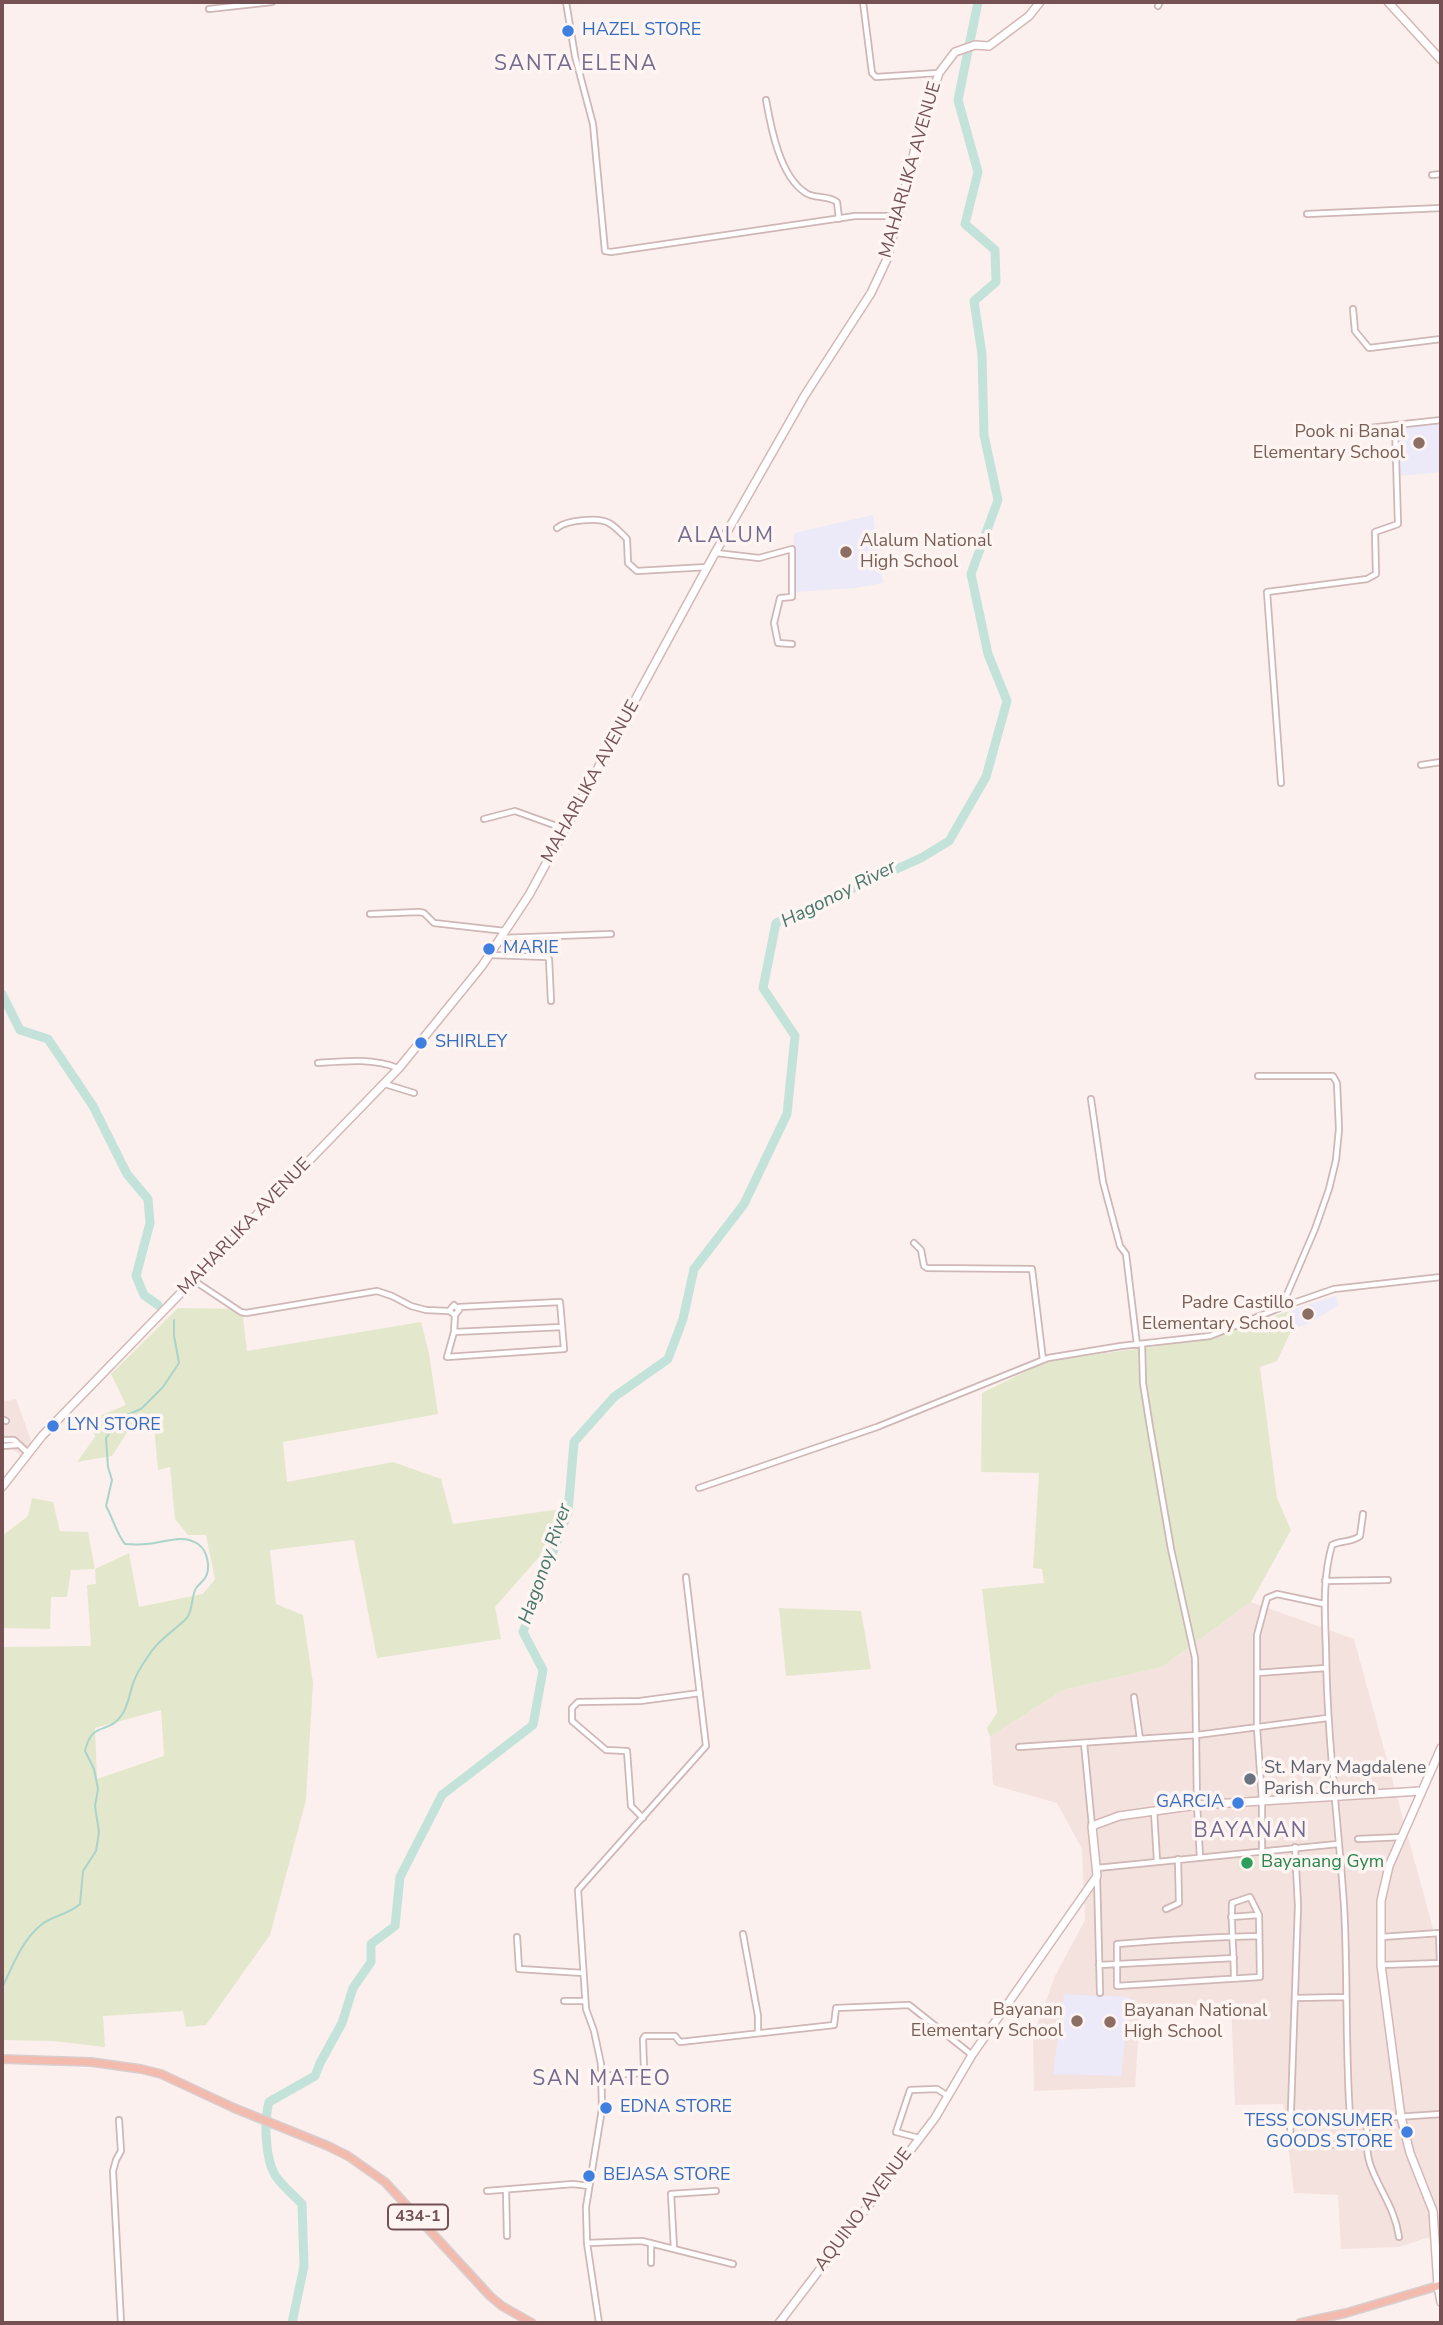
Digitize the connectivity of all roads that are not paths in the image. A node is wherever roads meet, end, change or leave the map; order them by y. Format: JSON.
{"nodes":[{"id":1,"x":272,"y":2,"type":"edge"},
{"id":2,"x":566,"y":2,"type":"edge"},
{"id":3,"x":863,"y":2,"type":"edge"},
{"id":4,"x":1040,"y":2,"type":"edge"},
{"id":5,"x":1388,"y":2,"type":"edge"},
{"id":6,"x":209,"y":9,"type":"dead end"},
{"id":7,"x":1441,"y":60,"type":"edge"},
{"id":8,"x":939,"y":73,"type":"junction"},
{"id":9,"x":766,"y":100,"type":"dead end"},
{"id":10,"x":1441,"y":174,"type":"edge"},
{"id":11,"x":1432,"y":175,"type":"dead end"},
{"id":12,"x":1441,"y":208,"type":"edge"},
{"id":13,"x":1307,"y":214,"type":"dead end"},
{"id":14,"x":897,"y":216,"type":"junction"},
{"id":15,"x":839,"y":219,"type":"junction"},
{"id":16,"x":1353,"y":309,"type":"dead end"},
{"id":17,"x":1441,"y":339,"type":"edge"},
{"id":18,"x":1441,"y":420,"type":"edge"},
{"id":19,"x":1395,"y":425,"type":"junction"},
{"id":20,"x":1351,"y":430,"type":"dead end"},
{"id":21,"x":557,"y":528,"type":"dead end"},
{"id":22,"x":715,"y":553,"type":"junction"},
{"id":23,"x":708,"y":567,"type":"junction"},
{"id":24,"x":792,"y":644,"type":"dead end"},
{"id":25,"x":1441,"y":762,"type":"edge"},
{"id":26,"x":1421,"y":765,"type":"dead end"},
{"id":27,"x":1281,"y":783,"type":"dead end"},
{"id":28,"x":484,"y":819,"type":"dead end"},
{"id":29,"x":565,"y":829,"type":"junction"},
{"id":30,"x":370,"y":914,"type":"dead end"},
{"id":31,"x":611,"y":934,"type":"dead end"},
{"id":32,"x":503,"y":935,"type":"junction"},
{"id":33,"x":490,"y":954,"type":"junction"},
{"id":34,"x":551,"y":1001,"type":"dead end"},
{"id":35,"x":318,"y":1063,"type":"dead end"},
{"id":36,"x":399,"y":1068,"type":"junction"},
{"id":37,"x":1258,"y":1076,"type":"dead end"},
{"id":38,"x":384,"y":1083,"type":"junction"},
{"id":39,"x":414,"y":1093,"type":"dead end"},
{"id":40,"x":1091,"y":1099,"type":"dead end"},
{"id":41,"x":914,"y":1243,"type":"dead end"},
{"id":42,"x":1441,"y":1277,"type":"edge"},
{"id":43,"x":193,"y":1280,"type":"junction"},
{"id":44,"x":459,"y":1307,"type":"junction"},
{"id":45,"x":1282,"y":1307,"type":"junction"},
{"id":46,"x":449,"y":1311,"type":"junction"},
{"id":47,"x":455,"y":1315,"type":"junction"},
{"id":48,"x":562,"y":1327,"type":"junction"},
{"id":49,"x":454,"y":1332,"type":"junction"},
{"id":50,"x":1140,"y":1344,"type":"junction"},
{"id":51,"x":1043,"y":1360,"type":"junction"},
{"id":52,"x":2,"y":1440,"type":"edge"},
{"id":53,"x":2,"y":1446,"type":"edge"},
{"id":54,"x":18,"y":1446,"type":"junction"},
{"id":55,"x":28,"y":1453,"type":"junction"},
{"id":56,"x":2,"y":1487,"type":"edge"},
{"id":57,"x":699,"y":1488,"type":"dead end"},
{"id":58,"x":1363,"y":1514,"type":"dead end"},
{"id":59,"x":686,"y":1577,"type":"dead end"},
{"id":60,"x":1388,"y":1580,"type":"dead end"},
{"id":61,"x":1325,"y":1581,"type":"junction"},
{"id":62,"x":1324,"y":1604,"type":"junction"},
{"id":63,"x":1326,"y":1668,"type":"junction"},
{"id":64,"x":1257,"y":1673,"type":"junction"},
{"id":65,"x":700,"y":1693,"type":"junction"},
{"id":66,"x":1134,"y":1697,"type":"dead end"},
{"id":67,"x":1326,"y":1718,"type":"junction"},
{"id":68,"x":1257,"y":1728,"type":"junction"},
{"id":69,"x":1197,"y":1735,"type":"junction"},
{"id":70,"x":1140,"y":1739,"type":"junction"},
{"id":71,"x":1084,"y":1743,"type":"junction"},
{"id":72,"x":1019,"y":1747,"type":"dead end"},
{"id":73,"x":1441,"y":1748,"type":"edge"},
{"id":74,"x":1421,"y":1791,"type":"junction"},
{"id":75,"x":1335,"y":1796,"type":"junction"},
{"id":76,"x":1262,"y":1800,"type":"junction"},
{"id":77,"x":1197,"y":1805,"type":"junction"},
{"id":78,"x":1154,"y":1810,"type":"junction"},
{"id":79,"x":643,"y":1818,"type":"junction"},
{"id":80,"x":1093,"y":1826,"type":"junction"},
{"id":81,"x":1402,"y":1837,"type":"junction"},
{"id":82,"x":1358,"y":1839,"type":"dead end"},
{"id":83,"x":1338,"y":1844,"type":"junction"},
{"id":84,"x":1295,"y":1847,"type":"junction"},
{"id":85,"x":1262,"y":1850,"type":"junction"},
{"id":86,"x":1200,"y":1857,"type":"junction"},
{"id":87,"x":1178,"y":1859,"type":"junction"},
{"id":88,"x":1157,"y":1862,"type":"junction"},
{"id":89,"x":1097,"y":1872,"type":"junction"},
{"id":90,"x":1166,"y":1909,"type":"dead end"},
{"id":91,"x":1259,"y":1915,"type":"junction"},
{"id":92,"x":1231,"y":1917,"type":"junction"},
{"id":93,"x":1440,"y":1933,"type":"edge"},
{"id":94,"x":743,"y":1934,"type":"dead end"},
{"id":95,"x":1233,"y":1936,"type":"junction"},
{"id":96,"x":1259,"y":1936,"type":"junction"},
{"id":97,"x":517,"y":1937,"type":"dead end"},
{"id":98,"x":1381,"y":1937,"type":"junction"},
{"id":99,"x":1234,"y":1958,"type":"junction"},
{"id":100,"x":1099,"y":1965,"type":"junction"},
{"id":101,"x":1117,"y":1965,"type":"junction"},
{"id":102,"x":1381,"y":1965,"type":"junction"},
{"id":103,"x":583,"y":1973,"type":"junction"},
{"id":104,"x":1234,"y":1978,"type":"junction"},
{"id":105,"x":1100,"y":1993,"type":"dead end"},
{"id":106,"x":1346,"y":1997,"type":"junction"},
{"id":107,"x":1295,"y":1998,"type":"junction"},
{"id":108,"x":564,"y":2001,"type":"dead end"},
{"id":109,"x":585,"y":2001,"type":"junction"},
{"id":110,"x":758,"y":2034,"type":"junction"},
{"id":111,"x":972,"y":2055,"type":"junction"},
{"id":112,"x":2,"y":2059,"type":"edge"},
{"id":113,"x":601,"y":2076,"type":"junction"},
{"id":114,"x":949,"y":2097,"type":"junction"},
{"id":115,"x":1441,"y":2114,"type":"edge"},
{"id":116,"x":1401,"y":2118,"type":"junction"},
{"id":117,"x":1367,"y":2119,"type":"junction"},
{"id":118,"x":119,"y":2120,"type":"dead end"},
{"id":119,"x":919,"y":2138,"type":"junction"},
{"id":120,"x":1366,"y":2142,"type":"junction"},
{"id":121,"x":589,"y":2186,"type":"junction"},
{"id":122,"x":506,"y":2190,"type":"junction"},
{"id":123,"x":716,"y":2190,"type":"dead end"},
{"id":124,"x":487,"y":2191,"type":"dead end"},
{"id":125,"x":507,"y":2236,"type":"dead end"},
{"id":126,"x":1399,"y":2237,"type":"dead end"},
{"id":127,"x":587,"y":2243,"type":"junction"},
{"id":128,"x":650,"y":2243,"type":"junction"},
{"id":129,"x":674,"y":2249,"type":"junction"},
{"id":130,"x":651,"y":2263,"type":"dead end"},
{"id":131,"x":733,"y":2264,"type":"dead end"},
{"id":132,"x":1440,"y":2286,"type":"edge"},
{"id":133,"x":1441,"y":2302,"type":"edge"},
{"id":134,"x":121,"y":2323,"type":"edge"},
{"id":135,"x":532,"y":2323,"type":"edge"},
{"id":136,"x":599,"y":2323,"type":"edge"},
{"id":137,"x":779,"y":2323,"type":"edge"},
{"id":138,"x":1300,"y":2323,"type":"edge"}],
"edges":[{"from":1,"to":6,"type":"street"},
{"from":2,"to":15,"type":"street"},
{"from":3,"to":8,"type":"street"},
{"from":4,"to":8,"type":"main road","name":"MAHARLIKA AVENUE"},
{"from":5,"to":7,"type":"main road"},
{"from":8,"to":14,"type":"main road","name":"MAHARLIKA AVENUE"},
{"from":9,"to":15,"type":"street"},
{"from":10,"to":11,"type":"street"},
{"from":12,"to":13,"type":"street"},
{"from":14,"to":15,"type":"street"},
{"from":14,"to":22,"type":"main road","name":"MAHARLIKA AVENUE"},
{"from":16,"to":17,"type":"street"},
{"from":18,"to":19,"type":"street"},
{"from":19,"to":20,"type":"street"},
{"from":19,"to":27,"type":"street"},
{"from":21,"to":23,"type":"street"},
{"from":22,"to":23,"type":"main road","name":"MAHARLIKA AVENUE"},
{"from":22,"to":24,"type":"street"},
{"from":23,"to":29,"type":"main road","name":"MAHARLIKA AVENUE"},
{"from":25,"to":26,"type":"street"},
{"from":28,"to":29,"type":"street"},
{"from":29,"to":32,"type":"main road","name":"MAHARLIKA AVENUE"},
{"from":30,"to":32,"type":"street"},
{"from":31,"to":32,"type":"street"},
{"from":32,"to":33,"type":"main road","name":"MAHARLIKA AVENUE"},
{"from":33,"to":34,"type":"street"},
{"from":33,"to":36,"type":"main road","name":"MAHARLIKA AVENUE"},
{"from":35,"to":36,"type":"street"},
{"from":36,"to":38,"type":"main road","name":"MAHARLIKA AVENUE"},
{"from":37,"to":45,"type":"street"},
{"from":38,"to":39,"type":"street"},
{"from":38,"to":43,"type":"main road","name":"MAHARLIKA AVENUE"},
{"from":40,"to":50,"type":"street"},
{"from":41,"to":51,"type":"street"},
{"from":42,"to":45,"type":"street"},
{"from":43,"to":46,"type":"street"},
{"from":43,"to":55,"type":"main road","name":"MAHARLIKA AVENUE"},
{"from":44,"to":46,"type":"street"},
{"from":44,"to":47,"type":"street"},
{"from":44,"to":48,"type":"street"},
{"from":45,"to":50,"type":"street"},
{"from":46,"to":47,"type":"street"},
{"from":47,"to":49,"type":"street"},
{"from":48,"to":49,"type":"street"},
{"from":48,"to":49,"type":"street"},
{"from":50,"to":51,"type":"street"},
{"from":50,"to":69,"type":"street"},
{"from":51,"to":57,"type":"street"},
{"from":52,"to":54,"type":"street"},
{"from":53,"to":54,"type":"street"},
{"from":54,"to":55,"type":"street"},
{"from":55,"to":56,"type":"main road","name":"MAHARLIKA AVENUE"},
{"from":58,"to":61,"type":"street"},
{"from":59,"to":65,"type":"street"},
{"from":60,"to":61,"type":"street"},
{"from":61,"to":62,"type":"street"},
{"from":62,"to":63,"type":"street"},
{"from":62,"to":64,"type":"street"},
{"from":63,"to":64,"type":"street"},
{"from":63,"to":67,"type":"street"},
{"from":64,"to":68,"type":"street"},
{"from":65,"to":79,"type":"street"},
{"from":65,"to":79,"type":"street"},
{"from":66,"to":70,"type":"street"},
{"from":67,"to":68,"type":"street"},
{"from":67,"to":75,"type":"street"},
{"from":68,"to":69,"type":"street"},
{"from":68,"to":76,"type":"street"},
{"from":69,"to":70,"type":"street"},
{"from":69,"to":77,"type":"street"},
{"from":70,"to":71,"type":"street"},
{"from":71,"to":72,"type":"street"},
{"from":71,"to":80,"type":"street"},
{"from":73,"to":74,"type":"main road"},
{"from":74,"to":75,"type":"main road"},
{"from":74,"to":81,"type":"main road"},
{"from":75,"to":76,"type":"main road"},
{"from":75,"to":83,"type":"street"},
{"from":76,"to":77,"type":"main road"},
{"from":76,"to":85,"type":"street"},
{"from":77,"to":78,"type":"main road"},
{"from":77,"to":86,"type":"street"},
{"from":78,"to":80,"type":"main road"},
{"from":78,"to":88,"type":"street"},
{"from":79,"to":103,"type":"street"},
{"from":80,"to":89,"type":"main road"},
{"from":81,"to":82,"type":"street"},
{"from":81,"to":98,"type":"main road"},
{"from":83,"to":84,"type":"street"},
{"from":83,"to":106,"type":"street"},
{"from":84,"to":85,"type":"street"},
{"from":84,"to":107,"type":"street"},
{"from":85,"to":86,"type":"street"},
{"from":86,"to":87,"type":"street"},
{"from":87,"to":88,"type":"street"},
{"from":87,"to":90,"type":"street"},
{"from":88,"to":89,"type":"street"},
{"from":89,"to":100,"type":"street"},
{"from":89,"to":111,"type":"main road","name":"AQUINO AVENUE"},
{"from":91,"to":92,"type":"street"},
{"from":91,"to":92,"type":"street"},
{"from":91,"to":96,"type":"street"},
{"from":92,"to":95,"type":"street"},
{"from":93,"to":98,"type":"street"},
{"from":93,"to":102,"type":"street"},
{"from":94,"to":110,"type":"street"},
{"from":95,"to":96,"type":"street"},
{"from":95,"to":99,"type":"street"},
{"from":95,"to":101,"type":"street"},
{"from":96,"to":104,"type":"street"},
{"from":97,"to":103,"type":"street"},
{"from":98,"to":102,"type":"main road"},
{"from":99,"to":101,"type":"street"},
{"from":99,"to":104,"type":"street"},
{"from":100,"to":101,"type":"street"},
{"from":100,"to":105,"type":"street"},
{"from":101,"to":104,"type":"street"},
{"from":102,"to":116,"type":"main road"},
{"from":103,"to":109,"type":"street"},
{"from":106,"to":107,"type":"street"},
{"from":106,"to":117,"type":"street"},
{"from":107,"to":120,"type":"street"},
{"from":108,"to":109,"type":"street"},
{"from":109,"to":113,"type":"street"},
{"from":110,"to":111,"type":"street"},
{"from":110,"to":113,"type":"street"},
{"from":111,"to":114,"type":"main road","name":"AQUINO AVENUE"},
{"from":112,"to":135,"type":"main road","number":"434-1"},
{"from":113,"to":121,"type":"street"},
{"from":114,"to":119,"type":"main road","name":"AQUINO AVENUE"},
{"from":114,"to":119,"type":"street"},
{"from":115,"to":116,"type":"street"},
{"from":116,"to":117,"type":"street"},
{"from":116,"to":132,"type":"main road"},
{"from":117,"to":120,"type":"street"},
{"from":118,"to":134,"type":"street"},
{"from":119,"to":137,"type":"main road","name":"AQUINO AVENUE"},
{"from":120,"to":126,"type":"street"},
{"from":121,"to":122,"type":"street"},
{"from":121,"to":127,"type":"street"},
{"from":122,"to":124,"type":"street"},
{"from":122,"to":125,"type":"street"},
{"from":123,"to":129,"type":"street"},
{"from":127,"to":128,"type":"street"},
{"from":127,"to":136,"type":"street"},
{"from":128,"to":129,"type":"street"},
{"from":128,"to":130,"type":"street"},
{"from":129,"to":131,"type":"street"},
{"from":132,"to":133,"type":"main road"},
{"from":132,"to":138,"type":"main road"}]}
